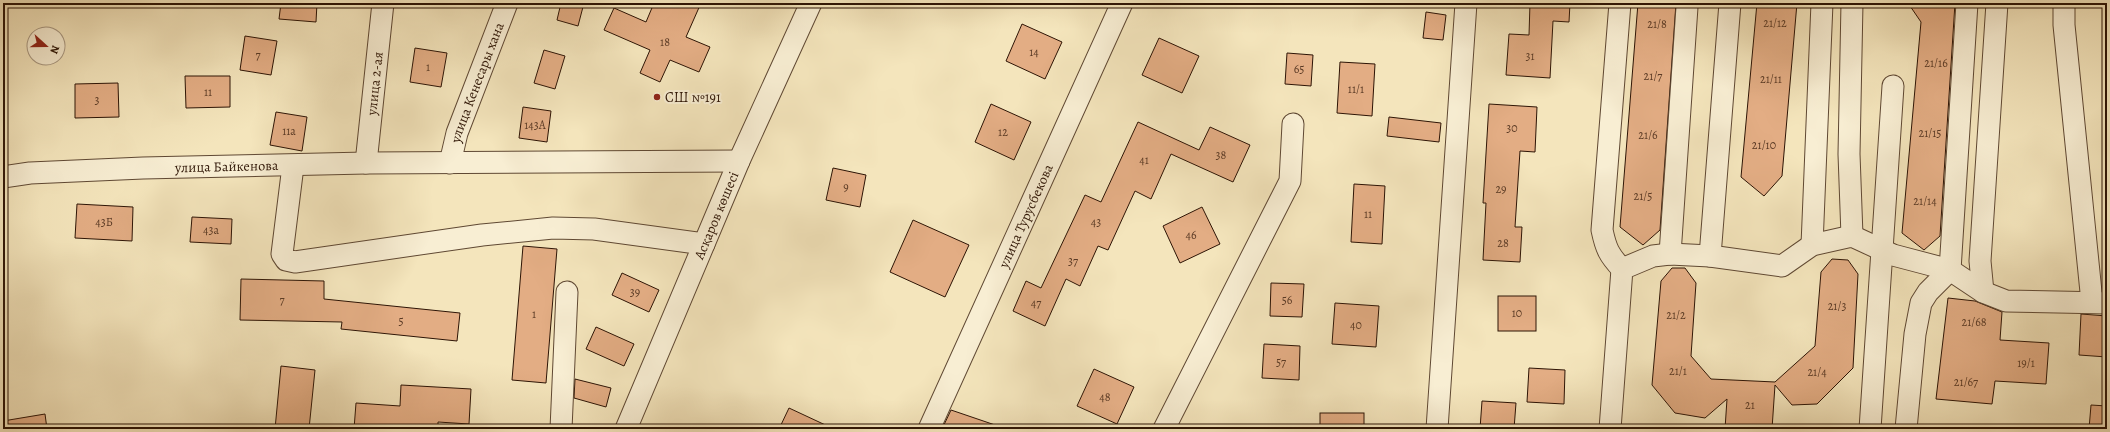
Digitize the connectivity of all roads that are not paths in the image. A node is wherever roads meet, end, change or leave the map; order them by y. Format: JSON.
{"nodes":[{"id":1,"x":383,"y":3,"type":"edge"},
{"id":2,"x":506,"y":3,"type":"edge"},
{"id":3,"x":811,"y":3,"type":"edge"},
{"id":4,"x":1122,"y":3,"type":"edge"},
{"id":5,"x":1466,"y":3,"type":"edge"},
{"id":6,"x":1620,"y":3,"type":"edge"},
{"id":7,"x":1730,"y":3,"type":"edge"},
{"id":8,"x":1822,"y":3,"type":"edge"},
{"id":9,"x":1852,"y":3,"type":"edge"},
{"id":10,"x":1968,"y":3,"type":"edge"},
{"id":11,"x":1997,"y":3,"type":"edge"},
{"id":12,"x":2064,"y":3,"type":"edge"},
{"id":13,"x":1687,"y":7,"type":"dead end"},
{"id":14,"x":1893,"y":86,"type":"dead end"},
{"id":15,"x":1294,"y":124,"type":"dead end"},
{"id":16,"x":739,"y":161,"type":"junction"},
{"id":17,"x":366,"y":163,"type":"junction"},
{"id":18,"x":450,"y":163,"type":"junction"},
{"id":19,"x":292,"y":166,"type":"junction"},
{"id":20,"x":3,"y":177,"type":"edge"},
{"id":21,"x":1852,"y":236,"type":"junction"},
{"id":22,"x":704,"y":244,"type":"junction"},
{"id":23,"x":1812,"y":245,"type":"junction"},
{"id":24,"x":1881,"y":250,"type":"junction"},
{"id":25,"x":1670,"y":254,"type":"junction"},
{"id":26,"x":1710,"y":256,"type":"junction"},
{"id":27,"x":1622,"y":270,"type":"junction"},
{"id":28,"x":1950,"y":270,"type":"junction"},
{"id":29,"x":567,"y":292,"type":"dead end"},
{"id":30,"x":1983,"y":292,"type":"junction"},
{"id":31,"x":2100,"y":303,"type":"edge"},
{"id":32,"x":561,"y":429,"type":"edge"},
{"id":33,"x":626,"y":429,"type":"edge"},
{"id":34,"x":928,"y":429,"type":"edge"},
{"id":35,"x":1164,"y":429,"type":"edge"},
{"id":36,"x":1437,"y":429,"type":"edge"},
{"id":37,"x":1610,"y":429,"type":"edge"},
{"id":38,"x":1870,"y":429,"type":"edge"},
{"id":39,"x":1906,"y":429,"type":"edge"}],
"edges":[{"from":1,"to":17,"type":"street","name":"улица 2-ая"},
{"from":2,"to":18,"type":"street","name":"улица Кенесары хана"},
{"from":3,"to":16,"type":"street","name":"Асқаров көшесі"},
{"from":4,"to":34,"type":"street","name":"улица Турусбекова"},
{"from":5,"to":36,"type":"street"},
{"from":6,"to":27,"type":"street"},
{"from":7,"to":26,"type":"street"},
{"from":8,"to":23,"type":"street"},
{"from":9,"to":21,"type":"street"},
{"from":10,"to":28,"type":"street"},
{"from":11,"to":30,"type":"street"},
{"from":12,"to":31,"type":"street"},
{"from":13,"to":25,"type":"street"},
{"from":14,"to":24,"type":"street"},
{"from":15,"to":35,"type":"street"},
{"from":16,"to":18,"type":"street","name":"улица Байкенова"},
{"from":16,"to":22,"type":"street","name":"Асқаров көшесі"},
{"from":17,"to":18,"type":"street","name":"улица Байкенова"},
{"from":17,"to":19,"type":"street","name":"улица Байкенова"},
{"from":19,"to":20,"type":"street","name":"улица Байкенова"},
{"from":19,"to":22,"type":"street"},
{"from":21,"to":23,"type":"street"},
{"from":21,"to":24,"type":"street"},
{"from":22,"to":33,"type":"street","name":"Асқаров көшесі"},
{"from":23,"to":26,"type":"street"},
{"from":24,"to":28,"type":"street"},
{"from":24,"to":38,"type":"street"},
{"from":25,"to":26,"type":"street"},
{"from":25,"to":27,"type":"street"},
{"from":27,"to":37,"type":"street"},
{"from":28,"to":30,"type":"street"},
{"from":28,"to":39,"type":"street"},
{"from":29,"to":32,"type":"street"},
{"from":30,"to":31,"type":"street"}]}
